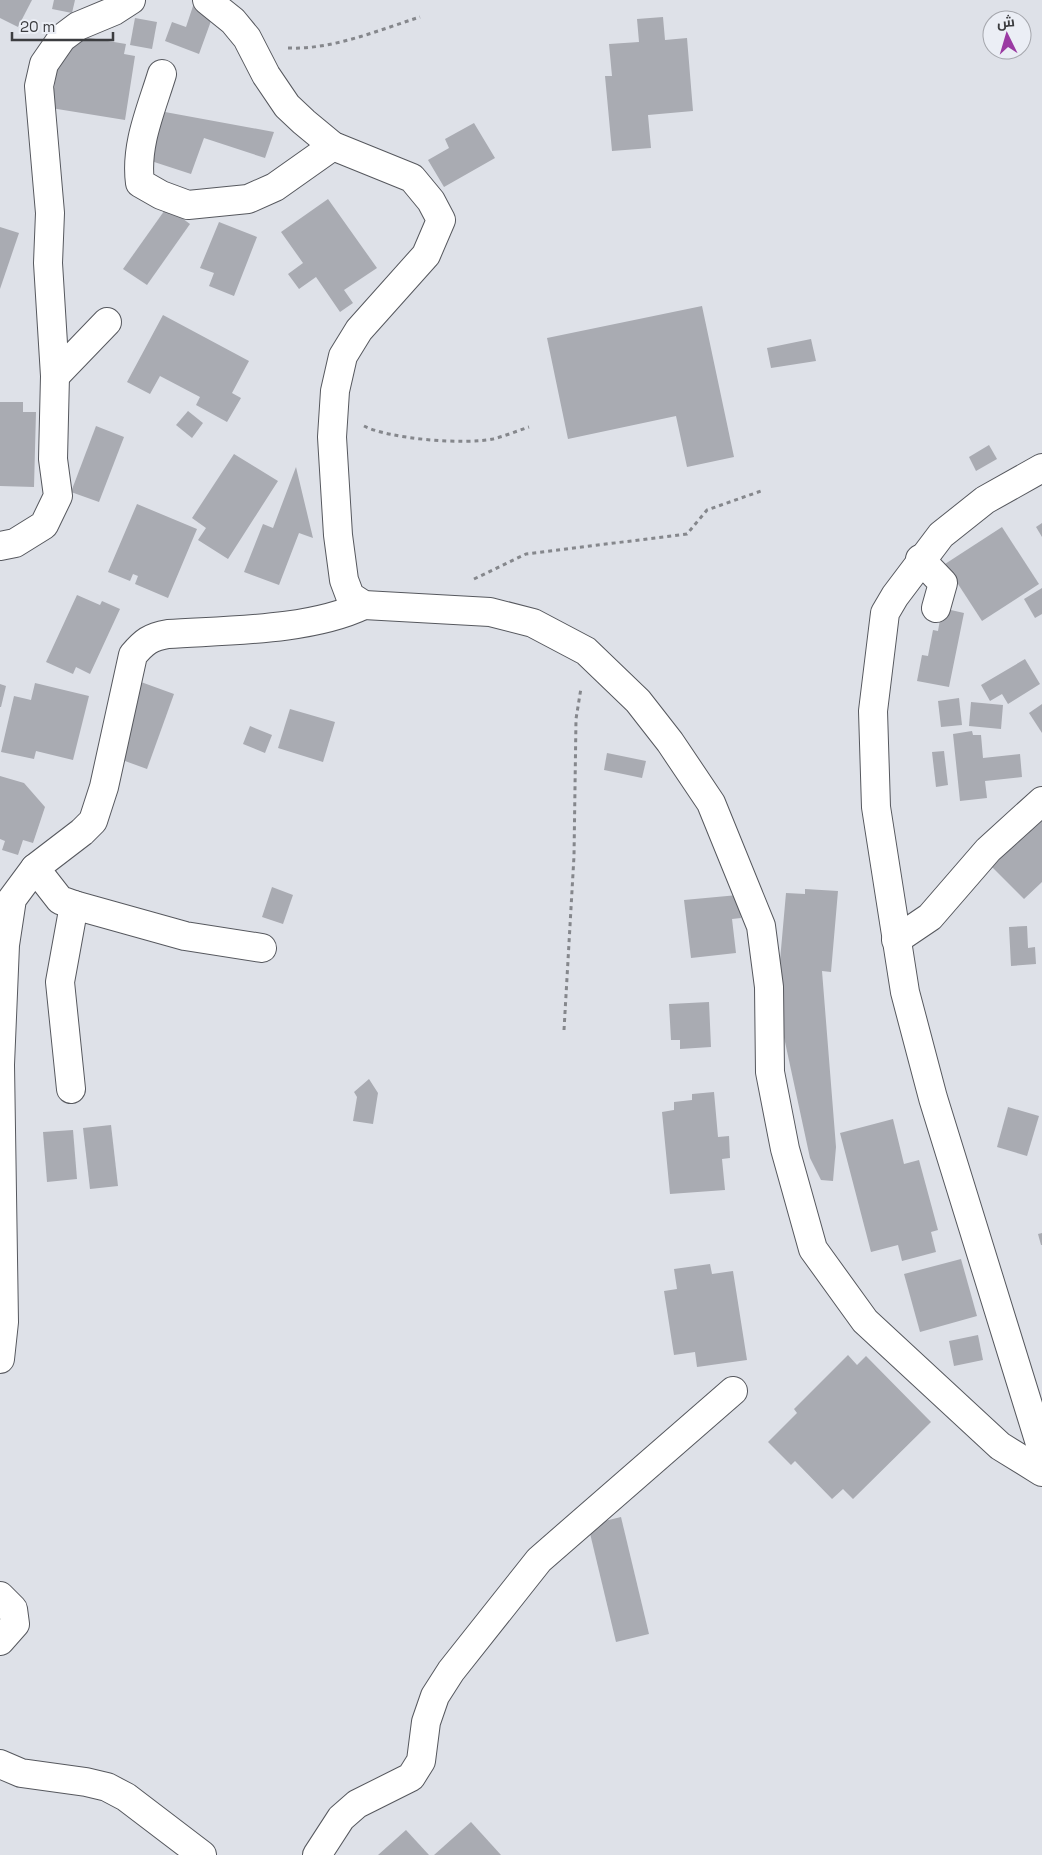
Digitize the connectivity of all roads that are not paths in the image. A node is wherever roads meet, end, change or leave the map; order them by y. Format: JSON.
{"nodes":[{"id":1,"x":130,"y":0,"type":"edge"},
{"id":2,"x":206,"y":0,"type":"edge"},
{"id":3,"x":162,"y":74,"type":"dead end"},
{"id":4,"x":333,"y":146,"type":"junction"},
{"id":5,"x":107,"y":322,"type":"dead end"},
{"id":6,"x":55,"y":376,"type":"junction"},
{"id":7,"x":1042,"y":468,"type":"edge"},
{"id":8,"x":0,"y":546,"type":"edge"},
{"id":9,"x":920,"y":560,"type":"junction"},
{"id":10,"x":364,"y":605,"type":"junction"},
{"id":11,"x":936,"y":608,"type":"dead end"},
{"id":12,"x":1042,"y":801,"type":"edge"},
{"id":13,"x":36,"y":868,"type":"junction"},
{"id":14,"x":74,"y":905,"type":"junction"},
{"id":15,"x":896,"y":940,"type":"junction"},
{"id":16,"x":262,"y":948,"type":"dead end"},
{"id":17,"x":71,"y":1089,"type":"dead end"},
{"id":18,"x":0,"y":1359,"type":"edge"},
{"id":19,"x":733,"y":1391,"type":"dead end"},
{"id":20,"x":1042,"y":1450,"type":"edge"},
{"id":21,"x":1042,"y":1472,"type":"edge"},
{"id":22,"x":0,"y":1596,"type":"edge"},
{"id":23,"x":0,"y":1641,"type":"edge"},
{"id":24,"x":0,"y":1764,"type":"edge"},
{"id":25,"x":202,"y":1855,"type":"edge"},
{"id":26,"x":317,"y":1855,"type":"edge"}],
"edges":[{"from":1,"to":6,"type":"street"},
{"from":2,"to":4,"type":"street"},
{"from":3,"to":4,"type":"street"},
{"from":4,"to":10,"type":"street"},
{"from":5,"to":6,"type":"street"},
{"from":6,"to":8,"type":"street"},
{"from":7,"to":9,"type":"street"},
{"from":9,"to":11,"type":"street"},
{"from":9,"to":15,"type":"street"},
{"from":10,"to":13,"type":"street"},
{"from":10,"to":21,"type":"street"},
{"from":12,"to":15,"type":"street"},
{"from":13,"to":14,"type":"street"},
{"from":13,"to":18,"type":"street"},
{"from":14,"to":16,"type":"street"},
{"from":14,"to":17,"type":"street"},
{"from":15,"to":20,"type":"street"},
{"from":19,"to":26,"type":"street"},
{"from":22,"to":23,"type":"street"},
{"from":24,"to":25,"type":"street"}]}
